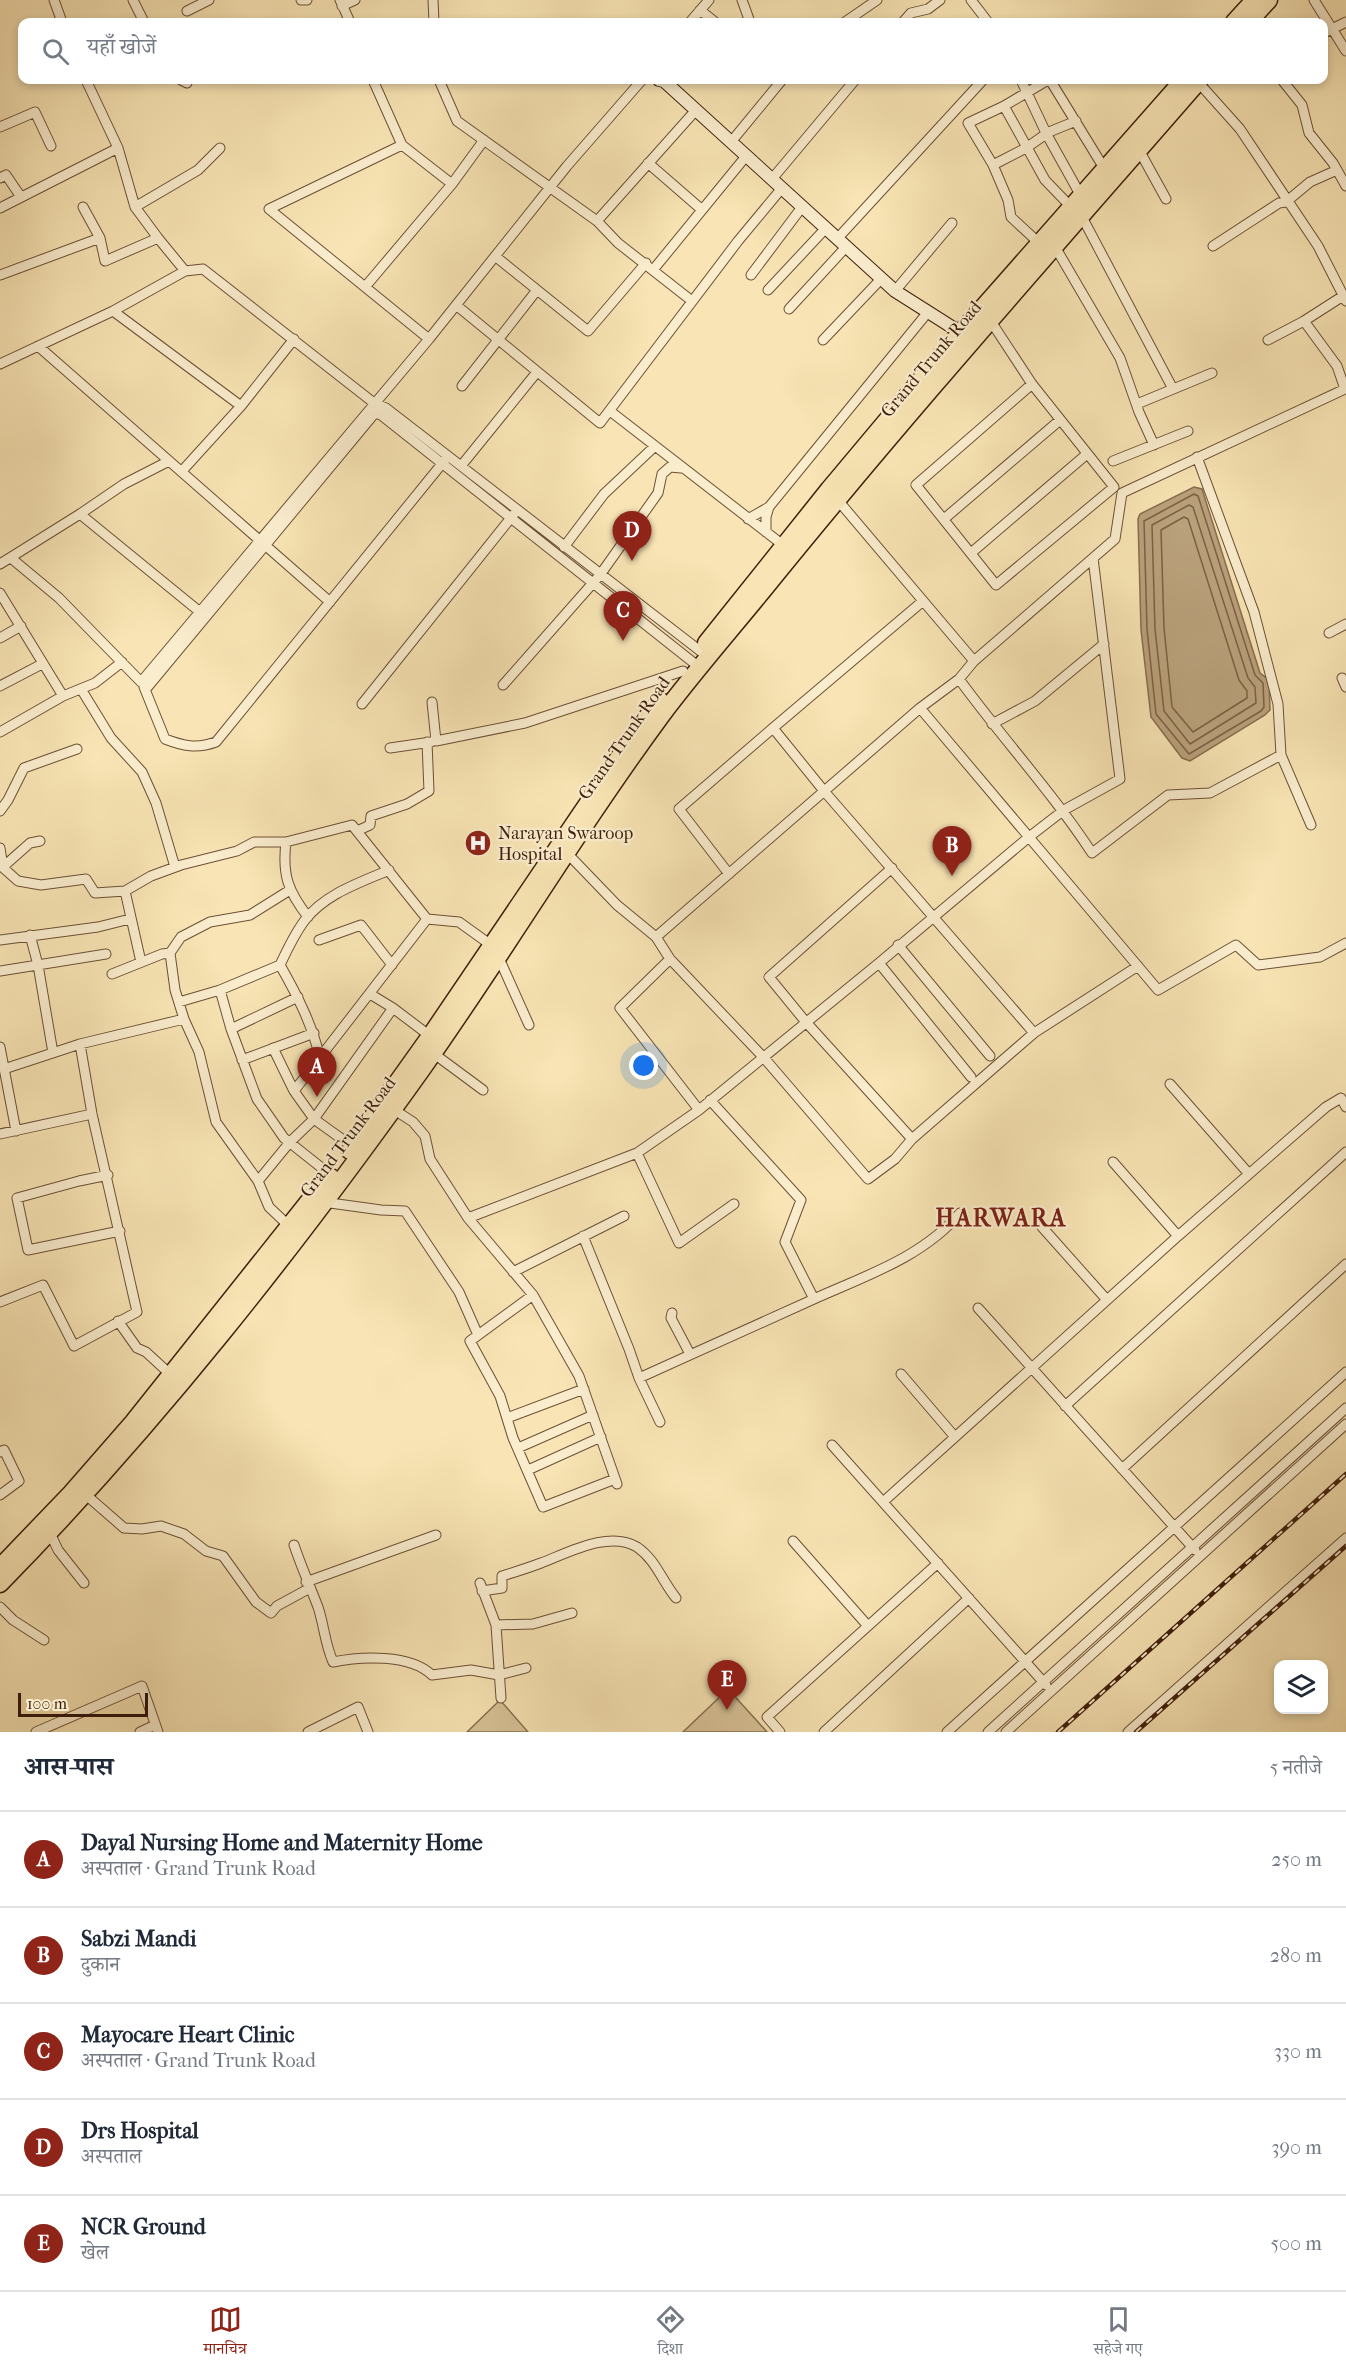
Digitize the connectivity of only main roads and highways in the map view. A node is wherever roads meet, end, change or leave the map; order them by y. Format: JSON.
{"nodes":[{"id":1,"x":1254,"y":0,"type":"edge"},
{"id":2,"x":1269,"y":0,"type":"edge"},
{"id":3,"x":1238,"y":18,"type":"edge"},
{"id":4,"x":1253,"y":18,"type":"edge"},
{"id":5,"x":1190,"y":84,"type":"edge"},
{"id":6,"x":1191,"y":84,"type":"edge"},
{"id":7,"x":1078,"y":206,"type":"junction"},
{"id":8,"x":1047,"y":244,"type":"junction"},
{"id":9,"x":966,"y":336,"type":"junction"},
{"id":10,"x":833,"y":494,"type":"junction"},
{"id":11,"x":696,"y":661,"type":"junction"},
{"id":12,"x":495,"y":950,"type":"junction"},
{"id":13,"x":0,"y":1567,"type":"edge"},
{"id":14,"x":0,"y":1584,"type":"edge"}],
"edges":[{"from":1,"to":3,"type":"highway"},
{"from":2,"to":4,"type":"highway"},
{"from":5,"to":7,"type":"highway","name":"Grand Trunk Road"},
{"from":6,"to":7,"type":"highway","name":"Grand Trunk Road"},
{"from":7,"to":8,"type":"highway","name":"Grand Trunk Road"},
{"from":8,"to":9,"type":"highway","name":"Grand Trunk Road"},
{"from":8,"to":9,"type":"highway","name":"Grand Trunk Road"},
{"from":9,"to":10,"type":"highway","name":"Grand Trunk Road"},
{"from":10,"to":11,"type":"highway","name":"Grand Trunk Road"},
{"from":10,"to":11,"type":"highway","name":"Grand Trunk Road"},
{"from":11,"to":12,"type":"highway","name":"Grand Trunk Road"},
{"from":12,"to":13,"type":"highway","name":"Grand Trunk Road"},
{"from":12,"to":14,"type":"highway","name":"Grand Trunk Road"}]}
